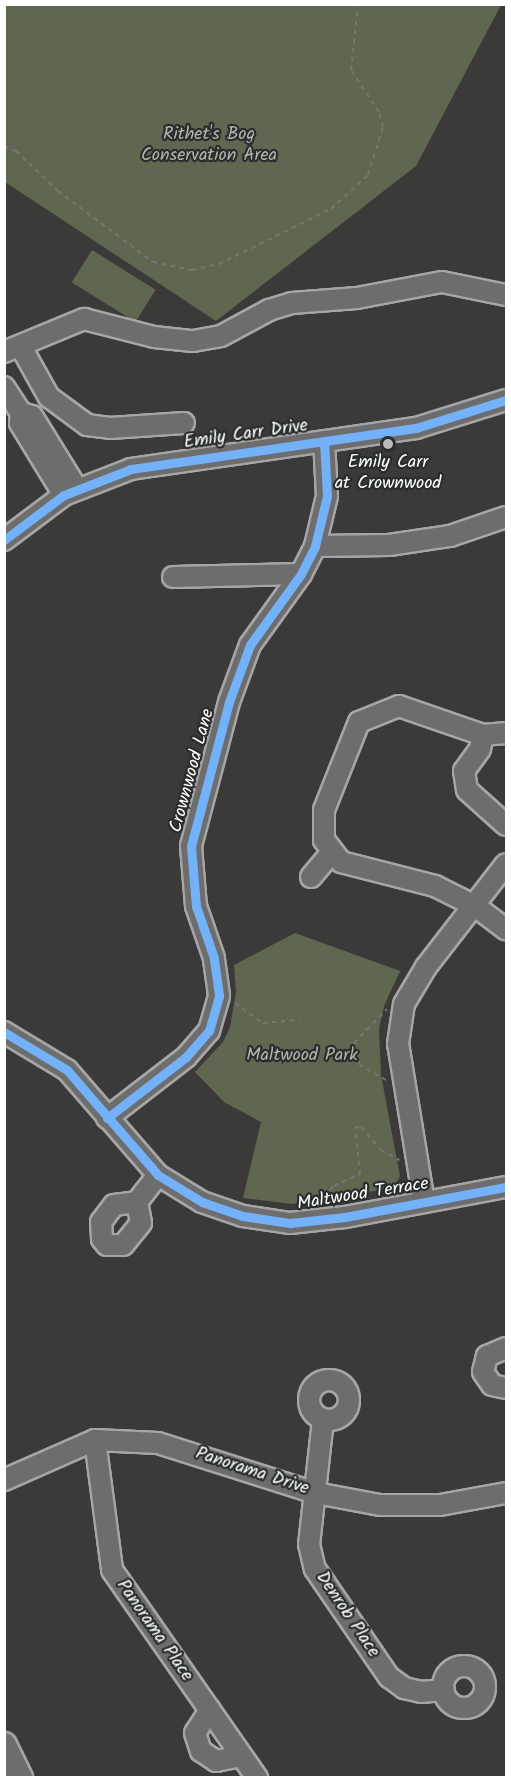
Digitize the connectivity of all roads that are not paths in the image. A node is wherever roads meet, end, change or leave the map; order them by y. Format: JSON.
{"nodes":[{"id":1,"x":507,"y":296,"type":"edge"},
{"id":2,"x":13,"y":350,"type":"edge"},
{"id":3,"x":507,"y":400,"type":"edge"},
{"id":4,"x":11,"y":401,"type":"edge"},
{"id":5,"x":184,"y":423,"type":"dead end"},
{"id":6,"x":324,"y":441,"type":"junction"},
{"id":7,"x":71,"y":492,"type":"junction"},
{"id":8,"x":507,"y":517,"type":"edge"},
{"id":9,"x":4,"y":540,"type":"edge"},
{"id":10,"x":315,"y":546,"type":"junction"},
{"id":11,"x":301,"y":574,"type":"junction"},
{"id":12,"x":173,"y":577,"type":"dead end"},
{"id":13,"x":507,"y":733,"type":"edge"},
{"id":14,"x":483,"y":735,"type":"junction"},
{"id":15,"x":506,"y":825,"type":"edge"},
{"id":16,"x":332,"y":852,"type":"junction"},
{"id":17,"x":507,"y":864,"type":"edge"},
{"id":18,"x":311,"y":877,"type":"dead end"},
{"id":19,"x":475,"y":906,"type":"junction"},
{"id":20,"x":507,"y":929,"type":"edge"},
{"id":21,"x":4,"y":1032,"type":"edge"},
{"id":22,"x":107,"y":1118,"type":"junction"},
{"id":23,"x":158,"y":1175,"type":"junction"},
{"id":24,"x":507,"y":1186,"type":"edge"},
{"id":25,"x":137,"y":1202,"type":"dead end"},
{"id":26,"x":424,"y":1202,"type":"junction"},
{"id":27,"x":507,"y":1348,"type":"edge"},
{"id":28,"x":507,"y":1388,"type":"edge"},
{"id":29,"x":323,"y":1420,"type":"dead end"},
{"id":30,"x":95,"y":1440,"type":"junction"},
{"id":31,"x":4,"y":1480,"type":"edge"},
{"id":32,"x":316,"y":1493,"type":"junction"},
{"id":33,"x":507,"y":1493,"type":"edge"},
{"id":34,"x":444,"y":1690,"type":"dead end"},
{"id":35,"x":210,"y":1710,"type":"junction"},
{"id":36,"x":4,"y":1745,"type":"edge"},
{"id":37,"x":242,"y":1756,"type":"junction"},
{"id":38,"x":20,"y":1778,"type":"edge"},
{"id":39,"x":257,"y":1778,"type":"edge"}],
"edges":[{"from":1,"to":2,"type":"street"},
{"from":2,"to":5,"type":"street"},
{"from":3,"to":6,"type":"street","name":"Emily Carr Drive"},
{"from":4,"to":7,"type":"street"},
{"from":6,"to":7,"type":"street","name":"Emily Carr Drive"},
{"from":6,"to":10,"type":"street","name":"Crownwood Lane"},
{"from":7,"to":9,"type":"street","name":"Emily Carr Drive"},
{"from":8,"to":10,"type":"street"},
{"from":10,"to":11,"type":"street","name":"Crownwood Lane"},
{"from":11,"to":12,"type":"street"},
{"from":11,"to":22,"type":"street","name":"Crownwood Lane"},
{"from":13,"to":14,"type":"street"},
{"from":14,"to":15,"type":"street"},
{"from":14,"to":16,"type":"street"},
{"from":16,"to":18,"type":"street"},
{"from":16,"to":19,"type":"street"},
{"from":17,"to":19,"type":"street"},
{"from":19,"to":20,"type":"street"},
{"from":19,"to":26,"type":"street"},
{"from":21,"to":22,"type":"street","name":"Maltwood Terrace"},
{"from":22,"to":23,"type":"street","name":"Maltwood Terrace"},
{"from":23,"to":25,"type":"street"},
{"from":23,"to":26,"type":"street","name":"Maltwood Terrace"},
{"from":24,"to":26,"type":"street","name":"Maltwood Terrace"},
{"from":27,"to":28,"type":"street"},
{"from":29,"to":32,"type":"street","name":"Denrob Place"},
{"from":30,"to":31,"type":"street","name":"Panorama Drive"},
{"from":30,"to":32,"type":"street","name":"Panorama Drive"},
{"from":30,"to":35,"type":"street","name":"Panorama Place"},
{"from":32,"to":33,"type":"street","name":"Panorama Drive"},
{"from":32,"to":34,"type":"street","name":"Denrob Place"},
{"from":35,"to":37,"type":"street","name":"Panorama Place"},
{"from":35,"to":37,"type":"street"},
{"from":36,"to":38,"type":"main road"},
{"from":37,"to":39,"type":"street","name":"Panorama Place"}]}
